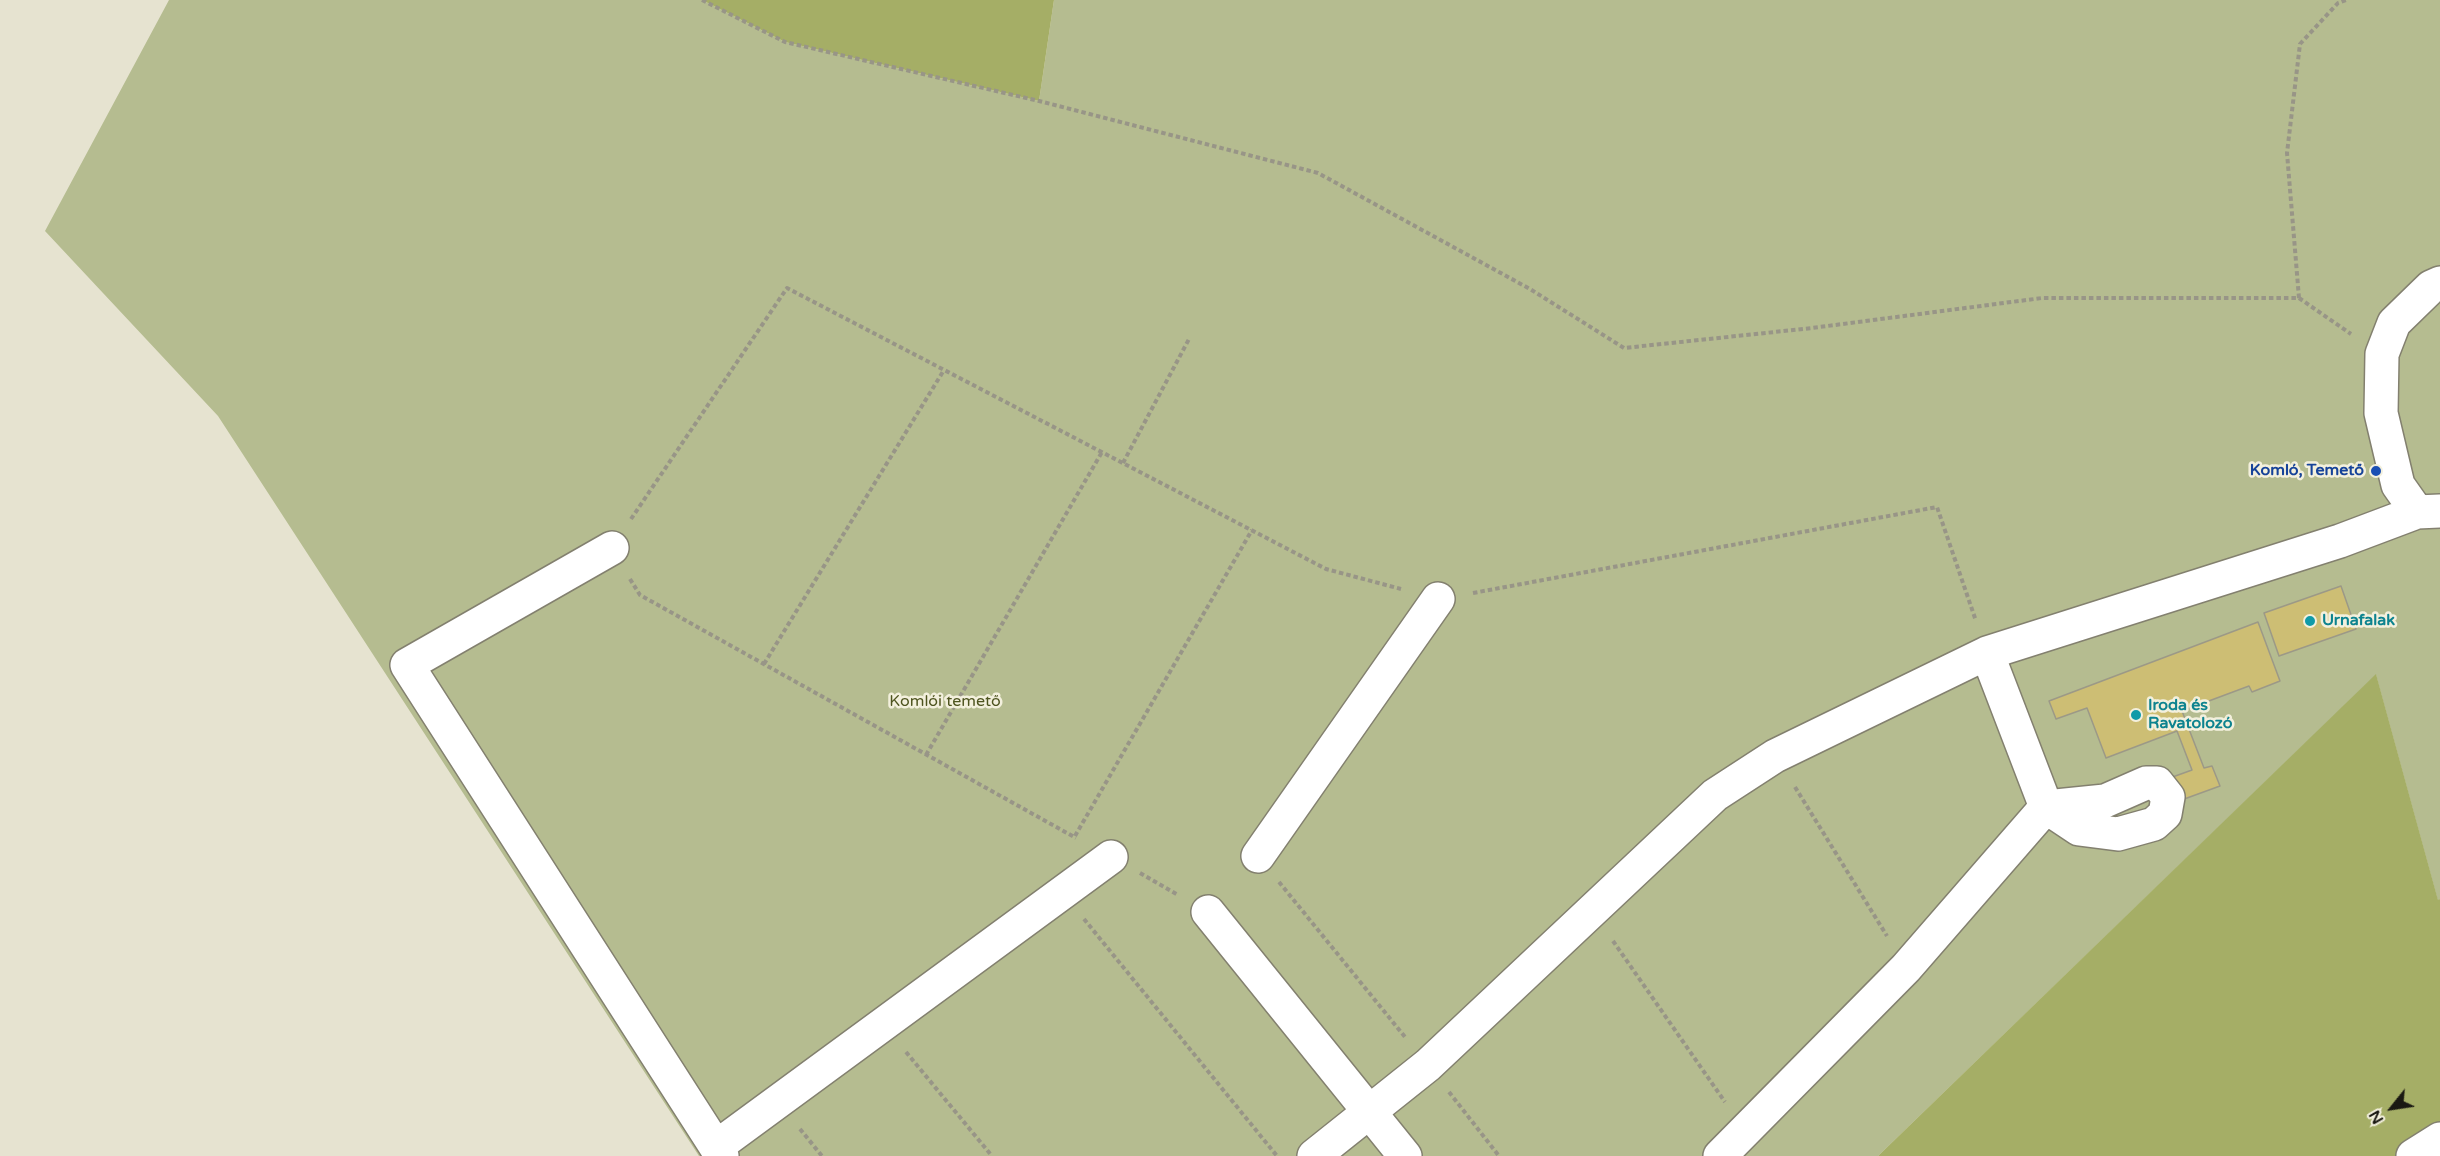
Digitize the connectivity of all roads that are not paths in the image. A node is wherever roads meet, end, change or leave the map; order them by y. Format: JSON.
{"nodes":[{"id":1,"x":2440,"y":283,"type":"edge"},
{"id":2,"x":2429,"y":512,"type":"edge"},
{"id":3,"x":612,"y":548,"type":"road end"},
{"id":4,"x":1438,"y":599,"type":"road end"},
{"id":5,"x":1987,"y":653,"type":"junction"},
{"id":6,"x":1258,"y":856,"type":"road end"},
{"id":7,"x":1110,"y":857,"type":"road end"},
{"id":8,"x":1208,"y":912,"type":"road end"},
{"id":9,"x":1370,"y":1112,"type":"junction"},
{"id":10,"x":2440,"y":1139,"type":"edge"},
{"id":11,"x":719,"y":1151,"type":"edge"},
{"id":12,"x":1314,"y":1156,"type":"edge"},
{"id":13,"x":1405,"y":1156,"type":"edge"},
{"id":14,"x":1720,"y":1156,"type":"edge"},
{"id":15,"x":2413,"y":1156,"type":"edge"}],
"edges":[{"from":1,"to":2,"type":"street"},
{"from":2,"to":5,"type":"street"},
{"from":3,"to":11,"type":"street"},
{"from":4,"to":6,"type":"street"},
{"from":5,"to":9,"type":"street"},
{"from":5,"to":14,"type":"street"},
{"from":7,"to":11,"type":"street"},
{"from":8,"to":9,"type":"street"},
{"from":9,"to":12,"type":"street"},
{"from":9,"to":13,"type":"street"},
{"from":10,"to":15,"type":"street"}]}
